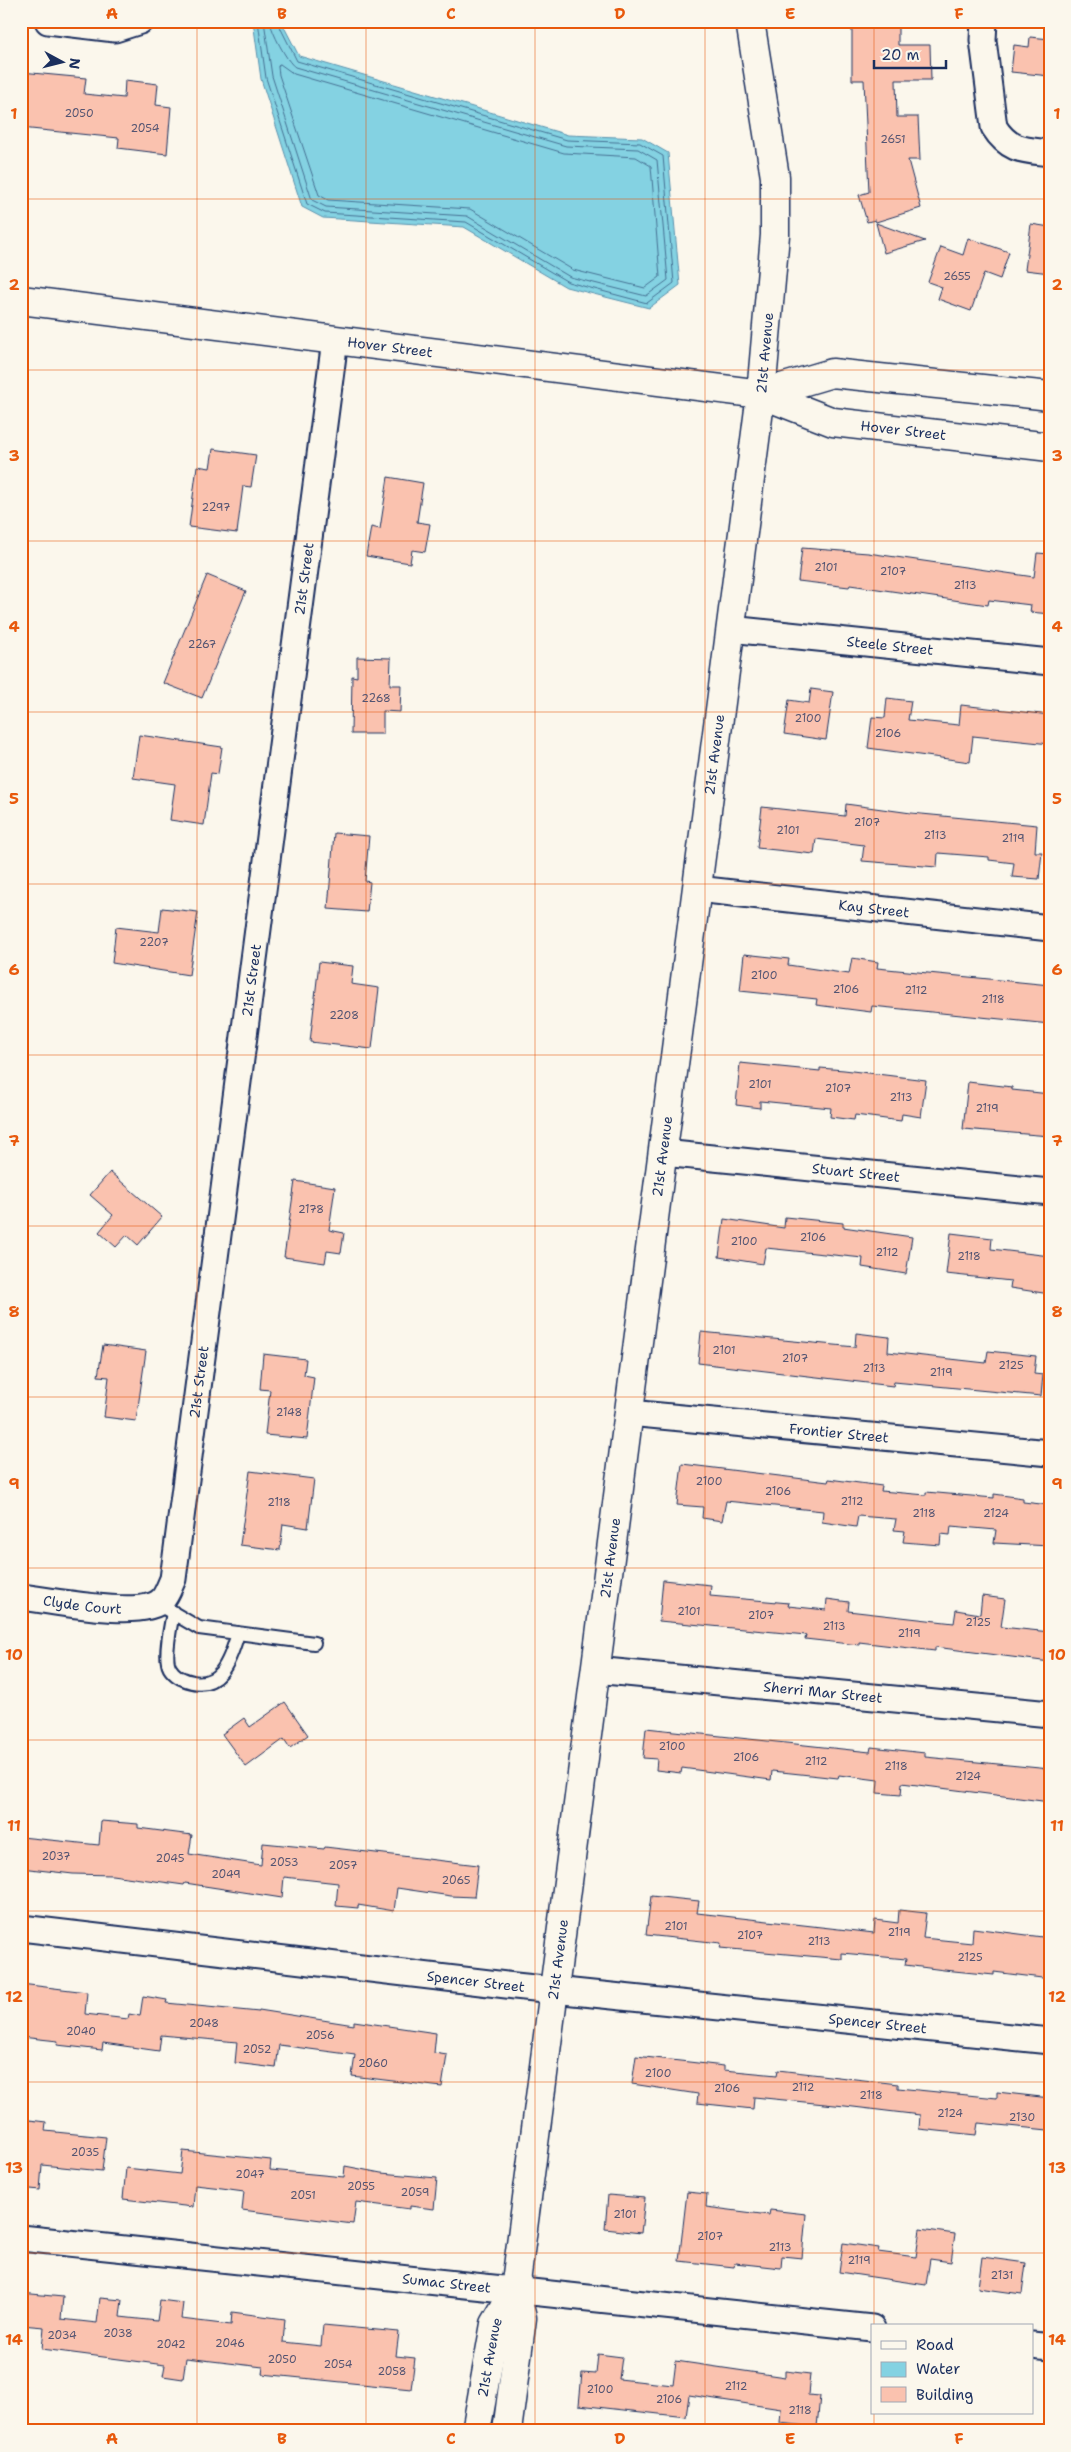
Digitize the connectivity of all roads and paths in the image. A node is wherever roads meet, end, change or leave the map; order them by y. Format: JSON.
{"nodes":[{"id":1,"x":48,"y":21,"type":"edge"},
{"id":2,"x":140,"y":21,"type":"edge"},
{"id":3,"x":750,"y":21,"type":"edge"},
{"id":4,"x":984,"y":21,"type":"edge"},
{"id":5,"x":1050,"y":153,"type":"edge"},
{"id":6,"x":21,"y":300,"type":"edge"},
{"id":7,"x":335,"y":340,"type":"junction"},
{"id":8,"x":761,"y":394,"type":"junction"},
{"id":9,"x":1050,"y":396,"type":"edge"},
{"id":10,"x":1050,"y":447,"type":"edge"},
{"id":11,"x":730,"y":629,"type":"junction"},
{"id":12,"x":1050,"y":662,"type":"edge"},
{"id":13,"x":697,"y":888,"type":"junction"},
{"id":14,"x":1050,"y":928,"type":"edge"},
{"id":15,"x":663,"y":1152,"type":"junction"},
{"id":16,"x":1050,"y":1192,"type":"edge"},
{"id":17,"x":629,"y":1413,"type":"junction"},
{"id":18,"x":1050,"y":1453,"type":"edge"},
{"id":19,"x":21,"y":1597,"type":"edge"},
{"id":20,"x":158,"y":1607,"type":"junction"},
{"id":21,"x":238,"y":1633,"type":"junction"},
{"id":22,"x":314,"y":1643,"type":"dead end"},
{"id":23,"x":595,"y":1670,"type":"junction"},
{"id":24,"x":1050,"y":1714,"type":"edge"},
{"id":25,"x":21,"y":1928,"type":"edge"},
{"id":26,"x":554,"y":1990,"type":"junction"},
{"id":27,"x":1050,"y":2042,"type":"edge"},
{"id":28,"x":21,"y":2238,"type":"edge"},
{"id":29,"x":515,"y":2290,"type":"junction"},
{"id":30,"x":871,"y":2328,"type":"edge"},
{"id":31,"x":1034,"y":2345,"type":"edge"},
{"id":32,"x":1050,"y":2347,"type":"edge"},
{"id":33,"x":476,"y":2431,"type":"edge"},
{"id":34,"x":507,"y":2431,"type":"edge"}],
"edges":[{"from":1,"to":2,"type":"street"},
{"from":3,"to":8,"type":"street","name":"21st Avenue"},
{"from":4,"to":5,"type":"street"},
{"from":6,"to":7,"type":"street","name":"Hover Street"},
{"from":7,"to":8,"type":"street","name":"Hover Street"},
{"from":7,"to":20,"type":"street","name":"21st Street"},
{"from":8,"to":9,"type":"street","name":"Hover Street"},
{"from":8,"to":10,"type":"street","name":"Hover Street"},
{"from":8,"to":11,"type":"street","name":"21st Avenue"},
{"from":11,"to":12,"type":"street","name":"Steele Street"},
{"from":11,"to":13,"type":"street","name":"21st Avenue"},
{"from":13,"to":14,"type":"street","name":"Kay Street"},
{"from":13,"to":15,"type":"street","name":"21st Avenue"},
{"from":15,"to":16,"type":"street","name":"Stuart Street"},
{"from":15,"to":17,"type":"street","name":"21st Avenue"},
{"from":17,"to":18,"type":"street","name":"Frontier Street"},
{"from":17,"to":23,"type":"street","name":"21st Avenue"},
{"from":19,"to":20,"type":"street","name":"Clyde Court"},
{"from":20,"to":21,"type":"lane"},
{"from":20,"to":21,"type":"lane"},
{"from":21,"to":22,"type":"lane"},
{"from":23,"to":24,"type":"street","name":"Sherri Mar Street"},
{"from":23,"to":26,"type":"street","name":"21st Avenue"},
{"from":25,"to":26,"type":"street","name":"Spencer Street"},
{"from":26,"to":27,"type":"street","name":"Spencer Street"},
{"from":26,"to":29,"type":"street","name":"21st Avenue"},
{"from":28,"to":29,"type":"street","name":"Sumac Street"},
{"from":29,"to":30,"type":"street","name":"Sumac Street"},
{"from":29,"to":33,"type":"street","name":"21st Avenue"},
{"from":29,"to":34,"type":"street","name":"21st Avenue"},
{"from":31,"to":32,"type":"street"}]}
